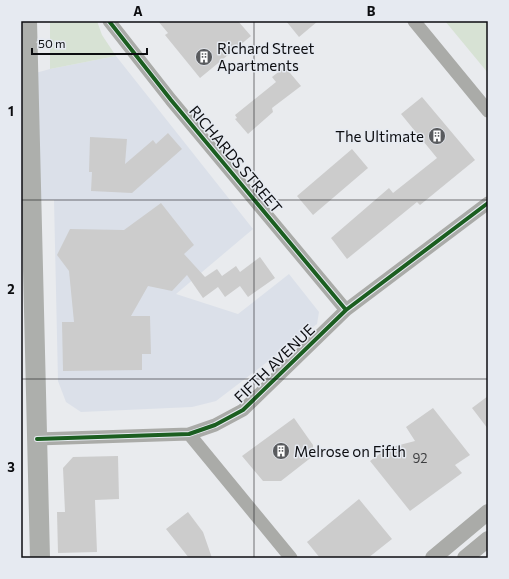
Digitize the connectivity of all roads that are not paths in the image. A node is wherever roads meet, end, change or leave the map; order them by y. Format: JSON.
{"nodes":[{"id":1,"x":27,"y":21,"type":"edge"},
{"id":2,"x":109,"y":21,"type":"edge"},
{"id":3,"x":414,"y":21,"type":"edge"},
{"id":4,"x":25,"y":107,"type":"edge"},
{"id":5,"x":488,"y":110,"type":"edge"},
{"id":6,"x":488,"y":203,"type":"edge"},
{"id":7,"x":346,"y":310,"type":"junction"},
{"id":8,"x":189,"y":434,"type":"junction"},
{"id":9,"x":37,"y":439,"type":"junction"},
{"id":10,"x":488,"y":512,"type":"edge"},
{"id":11,"x":488,"y":539,"type":"edge"},
{"id":12,"x":40,"y":558,"type":"edge"},
{"id":13,"x":291,"y":558,"type":"edge"},
{"id":14,"x":433,"y":558,"type":"edge"},
{"id":15,"x":465,"y":558,"type":"edge"}],
"edges":[{"from":1,"to":4,"type":"main road"},
{"from":2,"to":7,"type":"street","name":"RICHARDS STREET"},
{"from":3,"to":5,"type":"street"},
{"from":4,"to":9,"type":"main road"},
{"from":6,"to":7,"type":"street","name":"FIFTH AVENUE"},
{"from":7,"to":8,"type":"street","name":"FIFTH AVENUE"},
{"from":8,"to":9,"type":"street","name":"FIFTH AVENUE"},
{"from":8,"to":13,"type":"street"},
{"from":9,"to":12,"type":"main road"},
{"from":10,"to":14,"type":"street"},
{"from":11,"to":15,"type":"street"}]}
